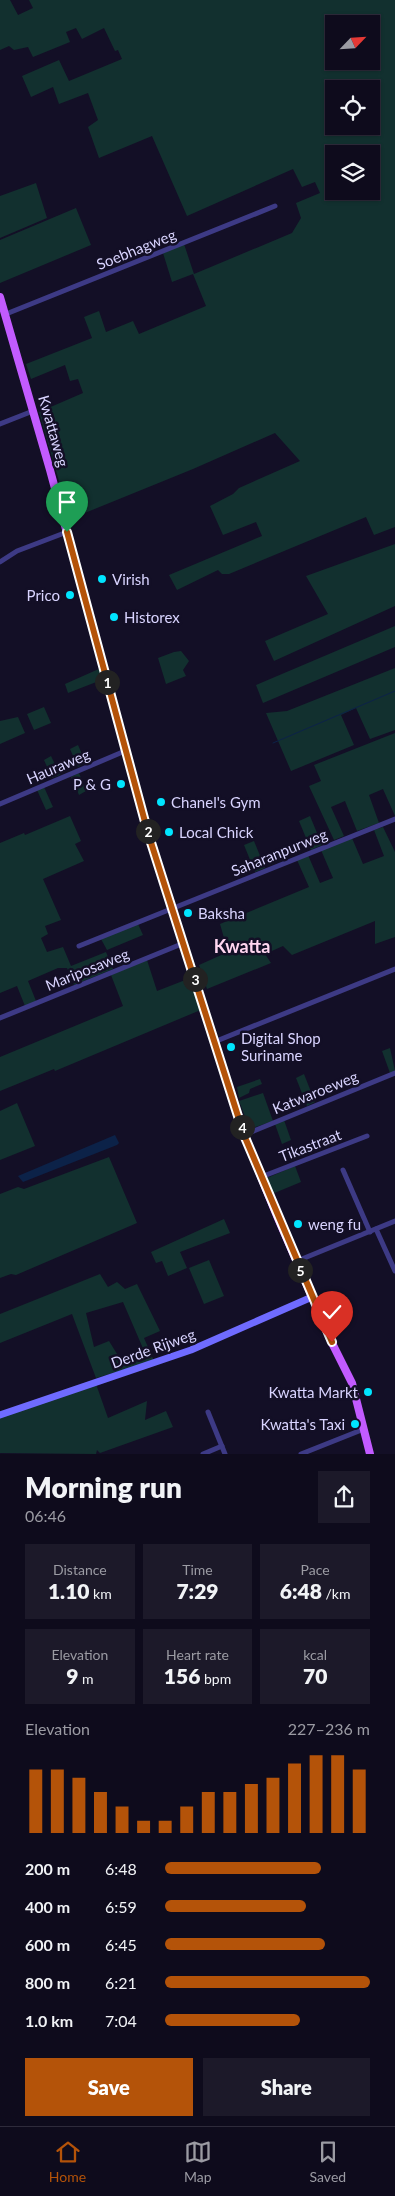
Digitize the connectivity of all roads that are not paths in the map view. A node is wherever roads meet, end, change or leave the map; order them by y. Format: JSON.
{"nodes":[{"id":1,"x":275,"y":206,"type":"dead end"},
{"id":2,"x":0,"y":298,"type":"edge"},
{"id":3,"x":6,"y":314,"type":"junction"},
{"id":4,"x":34,"y":410,"type":"junction"},
{"id":5,"x":0,"y":424,"type":"edge"},
{"id":6,"x":67,"y":532,"type":"junction"},
{"id":7,"x":0,"y":562,"type":"edge"},
{"id":8,"x":126,"y":751,"type":"junction"},
{"id":9,"x":0,"y":804,"type":"edge"},
{"id":10,"x":395,"y":819,"type":"edge"},
{"id":11,"x":172,"y":908,"type":"junction"},
{"id":12,"x":184,"y":943,"type":"junction"},
{"id":13,"x":79,"y":946,"type":"dead end"},
{"id":14,"x":395,"y":969,"type":"edge"},
{"id":15,"x":0,"y":1018,"type":"edge"},
{"id":16,"x":214,"y":1042,"type":"junction"},
{"id":17,"x":395,"y":1073,"type":"edge"},
{"id":18,"x":244,"y":1135,"type":"junction"},
{"id":19,"x":367,"y":1136,"type":"dead end"},
{"id":20,"x":343,"y":1170,"type":"dead end"},
{"id":21,"x":262,"y":1177,"type":"junction"},
{"id":22,"x":395,"y":1221,"type":"edge"},
{"id":23,"x":376,"y":1229,"type":"junction"},
{"id":24,"x":370,"y":1232,"type":"junction"},
{"id":25,"x":297,"y":1262,"type":"junction"},
{"id":26,"x":395,"y":1271,"type":"edge"},
{"id":27,"x":312,"y":1297,"type":"junction"},
{"id":28,"x":208,"y":1412,"type":"dead end"},
{"id":29,"x":0,"y":1415,"type":"edge"},
{"id":30,"x":364,"y":1429,"type":"junction"},
{"id":31,"x":222,"y":1446,"type":"junction"},
{"id":32,"x":203,"y":1454,"type":"edge"},
{"id":33,"x":225,"y":1454,"type":"edge"},
{"id":34,"x":301,"y":1454,"type":"edge"},
{"id":35,"x":370,"y":1454,"type":"edge"}],
"edges":[{"from":1,"to":3,"type":"street","name":"Soebhagweg"},
{"from":2,"to":3,"type":"main road","name":"Kwattaweg"},
{"from":3,"to":4,"type":"main road","name":"Kwattaweg"},
{"from":4,"to":5,"type":"street"},
{"from":4,"to":6,"type":"main road","name":"Kwattaweg"},
{"from":6,"to":7,"type":"street"},
{"from":6,"to":8,"type":"main road","name":"Kwattaweg"},
{"from":8,"to":9,"type":"street","name":"Hauraweg"},
{"from":8,"to":11,"type":"main road","name":"Kwattaweg"},
{"from":10,"to":11,"type":"street","name":"Saharanpurweg"},
{"from":11,"to":12,"type":"main road","name":"Kwattaweg"},
{"from":11,"to":13,"type":"street","name":"Saharanpurweg"},
{"from":12,"to":15,"type":"street","name":"Mariposaweg"},
{"from":12,"to":16,"type":"main road","name":"Kwattaweg"},
{"from":14,"to":16,"type":"street"},
{"from":16,"to":18,"type":"main road","name":"Kwattaweg"},
{"from":17,"to":18,"type":"street","name":"Katwaroeweg"},
{"from":18,"to":21,"type":"main road","name":"Kwattaweg"},
{"from":19,"to":21,"type":"street","name":"Tikastraat"},
{"from":20,"to":24,"type":"street"},
{"from":21,"to":25,"type":"main road","name":"Kwattaweg"},
{"from":22,"to":23,"type":"street"},
{"from":23,"to":24,"type":"street"},
{"from":23,"to":26,"type":"street"},
{"from":24,"to":25,"type":"street"},
{"from":25,"to":27,"type":"main road","name":"Kwattaweg"},
{"from":27,"to":29,"type":"street","name":"Derde Rijweg"},
{"from":27,"to":30,"type":"main road","name":"Kwattaweg"},
{"from":28,"to":31,"type":"street"},
{"from":30,"to":34,"type":"street"},
{"from":30,"to":35,"type":"main road","name":"Kwattaweg"},
{"from":31,"to":32,"type":"street"},
{"from":31,"to":33,"type":"street"}]}
